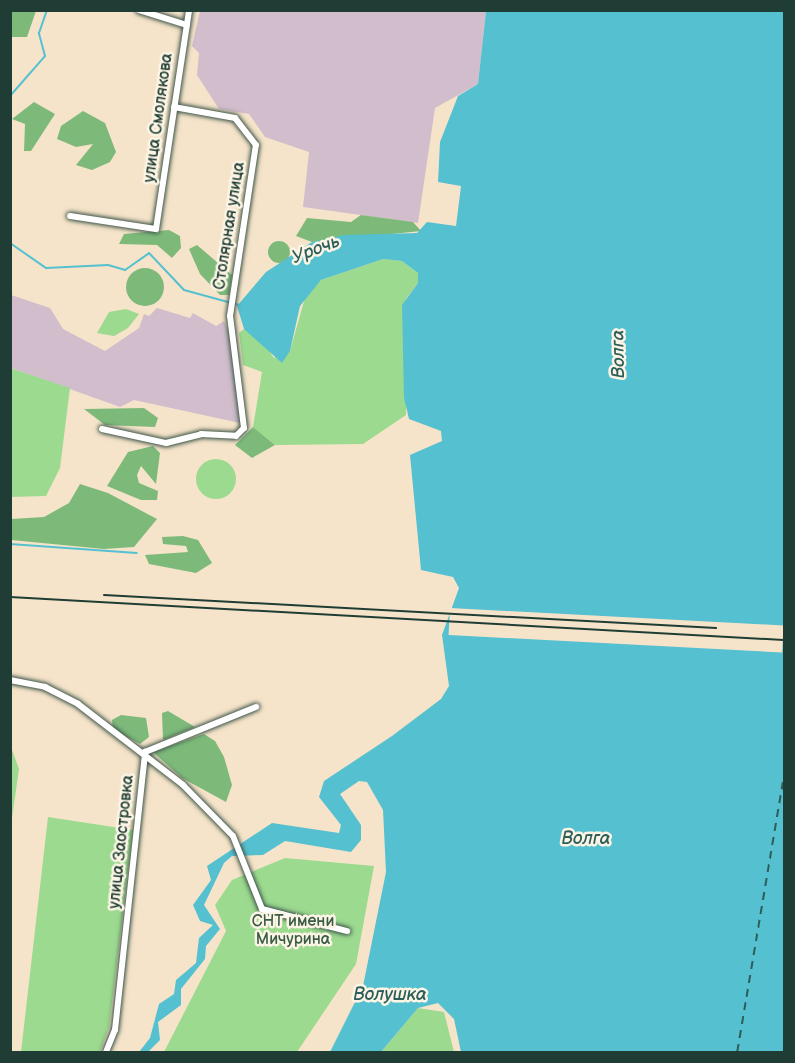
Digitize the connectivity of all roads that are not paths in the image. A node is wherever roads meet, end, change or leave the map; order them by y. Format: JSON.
{"nodes":[{"id":1,"x":139,"y":10,"type":"edge"},
{"id":2,"x":189,"y":10,"type":"edge"},
{"id":3,"x":187,"y":25,"type":"junction"},
{"id":4,"x":174,"y":107,"type":"junction"},
{"id":5,"x":70,"y":216,"type":"dead end"},
{"id":6,"x":102,"y":429,"type":"dead end"},
{"id":7,"x":10,"y":680,"type":"edge"},
{"id":8,"x":256,"y":707,"type":"dead end"},
{"id":9,"x":145,"y":752,"type":"junction"},
{"id":10,"x":346,"y":931,"type":"dead end"},
{"id":11,"x":106,"y":1053,"type":"edge"}],
"edges":[{"from":1,"to":3,"type":"street"},
{"from":2,"to":3,"type":"street","name":"улица Смолякова"},
{"from":3,"to":4,"type":"street","name":"улица Смолякова"},
{"from":4,"to":5,"type":"street","name":"улица Смолякова"},
{"from":4,"to":6,"type":"street","name":"Столярная улица"},
{"from":7,"to":9,"type":"street"},
{"from":8,"to":9,"type":"street"},
{"from":9,"to":10,"type":"street"},
{"from":9,"to":11,"type":"street","name":"улица Заостровка"}]}
